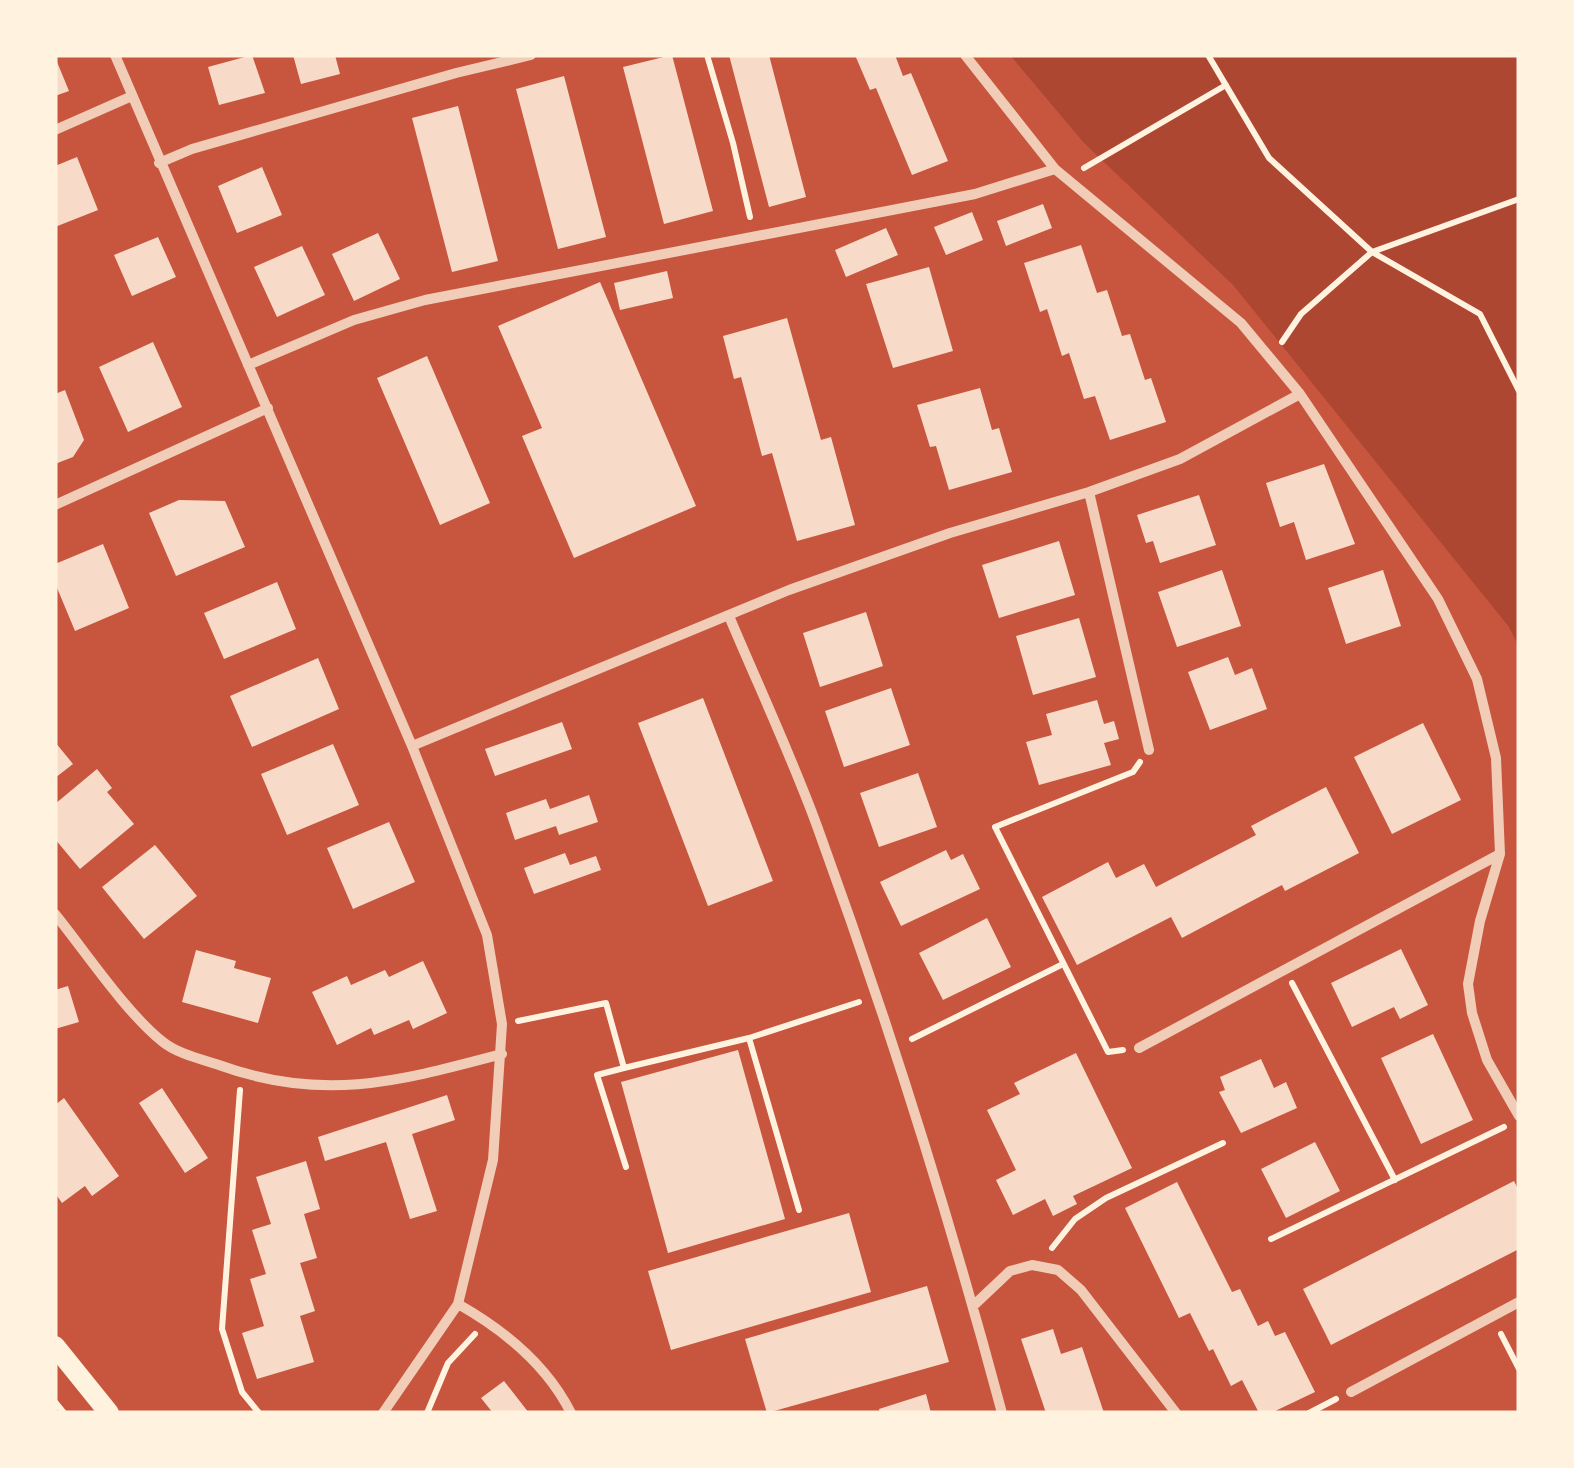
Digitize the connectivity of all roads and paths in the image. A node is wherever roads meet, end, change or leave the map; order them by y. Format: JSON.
{"nodes":[{"id":1,"x":115,"y":55,"type":"edge"},
{"id":2,"x":531,"y":55,"type":"edge"},
{"id":3,"x":707,"y":55,"type":"edge"},
{"id":4,"x":966,"y":55,"type":"edge"},
{"id":5,"x":1208,"y":55,"type":"edge"},
{"id":6,"x":1226,"y":86,"type":"junction"},
{"id":7,"x":132,"y":96,"type":"junction"},
{"id":8,"x":55,"y":130,"type":"edge"},
{"id":9,"x":159,"y":163,"type":"junction"},
{"id":10,"x":1055,"y":169,"type":"junction"},
{"id":11,"x":1066,"y":178,"type":"junction"},
{"id":12,"x":1519,"y":198,"type":"edge"},
{"id":13,"x":754,"y":238,"type":"junction"},
{"id":14,"x":1372,"y":252,"type":"junction"},
{"id":15,"x":1271,"y":358,"type":"junction"},
{"id":16,"x":248,"y":365,"type":"junction"},
{"id":17,"x":1519,"y":392,"type":"edge"},
{"id":18,"x":1300,"y":394,"type":"junction"},
{"id":19,"x":268,"y":408,"type":"junction"},
{"id":20,"x":1089,"y":492,"type":"junction"},
{"id":21,"x":55,"y":505,"type":"edge"},
{"id":22,"x":729,"y":616,"type":"junction"},
{"id":23,"x":412,"y":746,"type":"junction"},
{"id":24,"x":1149,"y":750,"type":"joint"},
{"id":25,"x":1500,"y":854,"type":"junction"},
{"id":26,"x":55,"y":914,"type":"edge"},
{"id":27,"x":1063,"y":964,"type":"junction"},
{"id":28,"x":1285,"y":969,"type":"junction"},
{"id":29,"x":874,"y":997,"type":"junction"},
{"id":30,"x":502,"y":1024,"type":"junction"},
{"id":31,"x":749,"y":1038,"type":"junction"},
{"id":32,"x":893,"y":1048,"type":"junction"},
{"id":33,"x":1139,"y":1048,"type":"joint"},
{"id":34,"x":502,"y":1054,"type":"junction"},
{"id":35,"x":624,"y":1068,"type":"junction"},
{"id":36,"x":241,"y":1073,"type":"junction"},
{"id":37,"x":1519,"y":1118,"type":"edge"},
{"id":38,"x":1222,"y":1143,"type":"dead end"},
{"id":39,"x":626,"y":1167,"type":"dead end"},
{"id":40,"x":1395,"y":1180,"type":"junction"},
{"id":41,"x":799,"y":1210,"type":"dead end"},
{"id":42,"x":1271,"y":1239,"type":"dead end"},
{"id":43,"x":1032,"y":1264,"type":"junction"},
{"id":44,"x":1519,"y":1302,"type":"edge"},
{"id":45,"x":458,"y":1304,"type":"junction"},
{"id":46,"x":973,"y":1306,"type":"junction"},
{"id":47,"x":1492,"y":1316,"type":"junction"},
{"id":48,"x":488,"y":1321,"type":"junction"},
{"id":49,"x":55,"y":1346,"type":"edge"},
{"id":50,"x":1519,"y":1369,"type":"edge"},
{"id":51,"x":1350,"y":1392,"type":"joint"},
{"id":52,"x":55,"y":1402,"type":"edge"},
{"id":53,"x":64,"y":1413,"type":"edge"},
{"id":54,"x":110,"y":1413,"type":"edge"},
{"id":55,"x":258,"y":1413,"type":"edge"},
{"id":56,"x":383,"y":1413,"type":"edge"},
{"id":57,"x":427,"y":1413,"type":"edge"},
{"id":58,"x":570,"y":1413,"type":"edge"},
{"id":59,"x":1002,"y":1413,"type":"edge"},
{"id":60,"x":1176,"y":1413,"type":"edge"},
{"id":61,"x":1309,"y":1413,"type":"edge"}],
"edges":[{"from":1,"to":7,"type":"street"},
{"from":2,"to":9,"type":"street"},
{"from":3,"to":13,"type":"path"},
{"from":4,"to":10,"type":"street"},
{"from":5,"to":6,"type":"path"},
{"from":6,"to":11,"type":"path"},
{"from":6,"to":14,"type":"path"},
{"from":7,"to":8,"type":"street"},
{"from":7,"to":9,"type":"street"},
{"from":9,"to":16,"type":"street"},
{"from":10,"to":11,"type":"street"},
{"from":10,"to":13,"type":"street"},
{"from":11,"to":15,"type":"street"},
{"from":12,"to":14,"type":"path"},
{"from":13,"to":16,"type":"street"},
{"from":14,"to":15,"type":"path"},
{"from":14,"to":17,"type":"path"},
{"from":15,"to":18,"type":"street"},
{"from":16,"to":19,"type":"street"},
{"from":18,"to":20,"type":"street"},
{"from":18,"to":25,"type":"street"},
{"from":19,"to":21,"type":"street"},
{"from":19,"to":23,"type":"street"},
{"from":20,"to":22,"type":"street"},
{"from":20,"to":24,"type":"street"},
{"from":22,"to":23,"type":"street"},
{"from":22,"to":29,"type":"street"},
{"from":23,"to":30,"type":"street"},
{"from":24,"to":27,"type":"path"},
{"from":25,"to":28,"type":"street"},
{"from":25,"to":37,"type":"street"},
{"from":26,"to":36,"type":"street"},
{"from":27,"to":32,"type":"path"},
{"from":27,"to":33,"type":"path"},
{"from":28,"to":33,"type":"street"},
{"from":28,"to":40,"type":"path"},
{"from":29,"to":31,"type":"path"},
{"from":29,"to":32,"type":"street"},
{"from":30,"to":34,"type":"street"},
{"from":30,"to":35,"type":"path"},
{"from":31,"to":35,"type":"path"},
{"from":31,"to":41,"type":"path"},
{"from":32,"to":46,"type":"street"},
{"from":34,"to":36,"type":"street"},
{"from":34,"to":45,"type":"street"},
{"from":35,"to":39,"type":"path"},
{"from":36,"to":55,"type":"path"},
{"from":37,"to":40,"type":"path"},
{"from":38,"to":43,"type":"path"},
{"from":40,"to":42,"type":"path"},
{"from":43,"to":46,"type":"street"},
{"from":43,"to":60,"type":"street"},
{"from":44,"to":47,"type":"street"},
{"from":45,"to":48,"type":"street"},
{"from":45,"to":56,"type":"street"},
{"from":46,"to":59,"type":"street"},
{"from":47,"to":50,"type":"path"},
{"from":47,"to":51,"type":"street"},
{"from":48,"to":57,"type":"path"},
{"from":48,"to":58,"type":"street"},
{"from":49,"to":54,"type":"main road"},
{"from":51,"to":61,"type":"path"},
{"from":52,"to":53,"type":"path"}]}
